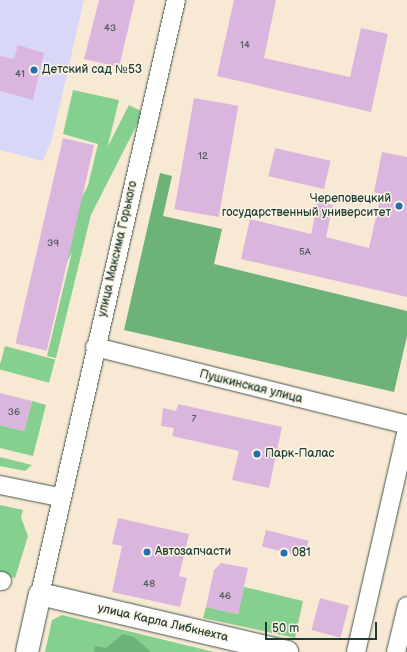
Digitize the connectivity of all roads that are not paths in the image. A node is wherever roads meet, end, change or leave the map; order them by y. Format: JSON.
{"nodes":[{"id":1,"x":176,"y":0,"type":"edge"},
{"id":2,"x":95,"y":347,"type":"junction"},
{"id":3,"x":407,"y":425,"type":"edge"},
{"id":4,"x":407,"y":429,"type":"edge"},
{"id":5,"x":0,"y":485,"type":"edge"},
{"id":6,"x":59,"y":497,"type":"junction"},
{"id":7,"x":40,"y":594,"type":"junction"},
{"id":8,"x":407,"y":606,"type":"edge"},
{"id":9,"x":27,"y":652,"type":"edge"},
{"id":10,"x":287,"y":652,"type":"edge"},
{"id":11,"x":356,"y":652,"type":"edge"},
{"id":12,"x":396,"y":652,"type":"edge"}],
"edges":[{"from":1,"to":2,"type":"street","name":"улица Максима Горького"},
{"from":2,"to":3,"type":"street","name":"Пушкинская улица"},
{"from":2,"to":6,"type":"street","name":"улица Максима Горького"},
{"from":4,"to":11,"type":"street"},
{"from":5,"to":6,"type":"street"},
{"from":6,"to":7,"type":"street","name":"улица Максима Горького"},
{"from":7,"to":9,"type":"main road"},
{"from":7,"to":10,"type":"main road","name":"улица Карла Либкнехта"},
{"from":8,"to":12,"type":"street"}]}
